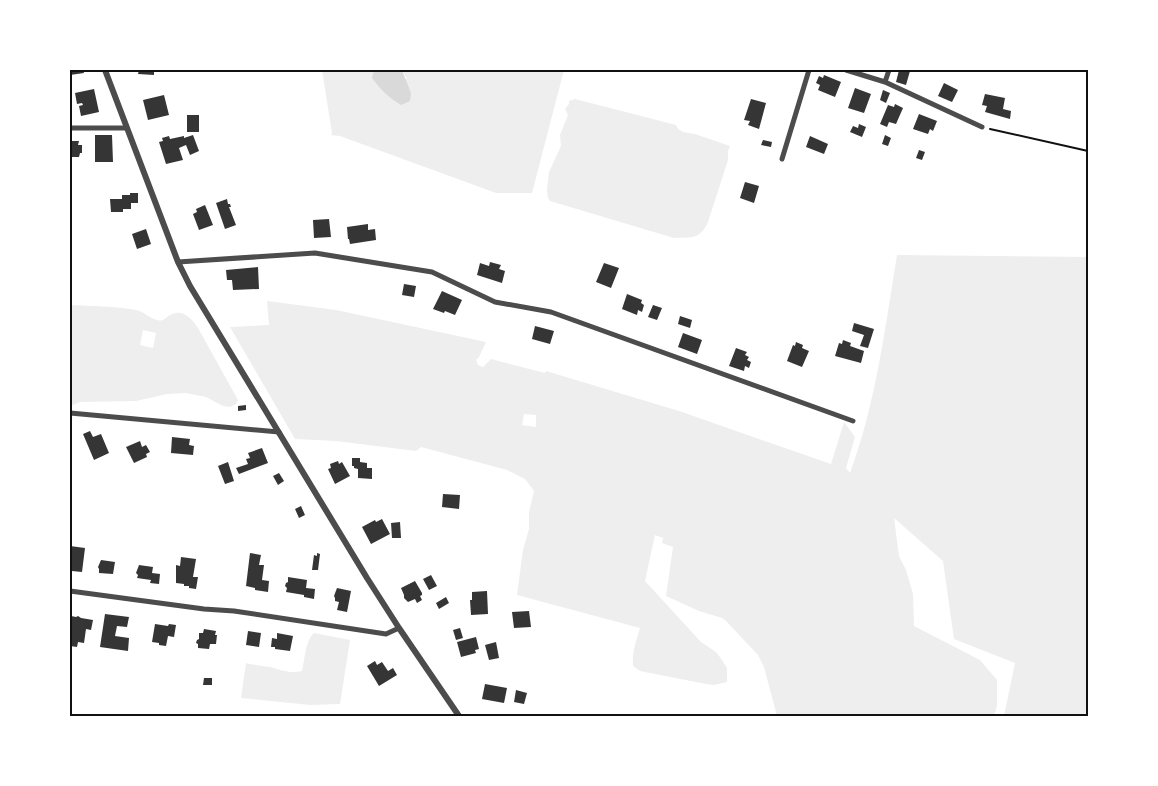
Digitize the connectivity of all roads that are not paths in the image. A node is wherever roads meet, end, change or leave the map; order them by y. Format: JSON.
{"nodes":[{"id":1,"x":105,"y":70,"type":"edge"},
{"id":2,"x":809,"y":70,"type":"edge"},
{"id":3,"x":846,"y":70,"type":"edge"},
{"id":4,"x":889,"y":70,"type":"edge"},
{"id":5,"x":885,"y":82,"type":"junction"},
{"id":6,"x":982,"y":127,"type":"road end"},
{"id":7,"x":70,"y":128,"type":"edge"},
{"id":8,"x":126,"y":128,"type":"junction"},
{"id":9,"x":782,"y":159,"type":"dead end"},
{"id":10,"x":178,"y":262,"type":"junction"},
{"id":11,"x":70,"y":413,"type":"edge"},
{"id":12,"x":853,"y":422,"type":"dead end"},
{"id":13,"x":278,"y":432,"type":"junction"},
{"id":14,"x":70,"y":591,"type":"edge"},
{"id":15,"x":399,"y":628,"type":"junction"},
{"id":16,"x":459,"y":716,"type":"edge"}],
"edges":[{"from":1,"to":8,"type":"street"},
{"from":2,"to":9,"type":"street"},
{"from":3,"to":5,"type":"street"},
{"from":4,"to":5,"type":"street"},
{"from":5,"to":6,"type":"street"},
{"from":7,"to":8,"type":"street"},
{"from":8,"to":10,"type":"street"},
{"from":10,"to":12,"type":"street"},
{"from":10,"to":13,"type":"street"},
{"from":11,"to":13,"type":"street"},
{"from":13,"to":15,"type":"street"},
{"from":14,"to":15,"type":"street"},
{"from":15,"to":16,"type":"street"}]}
